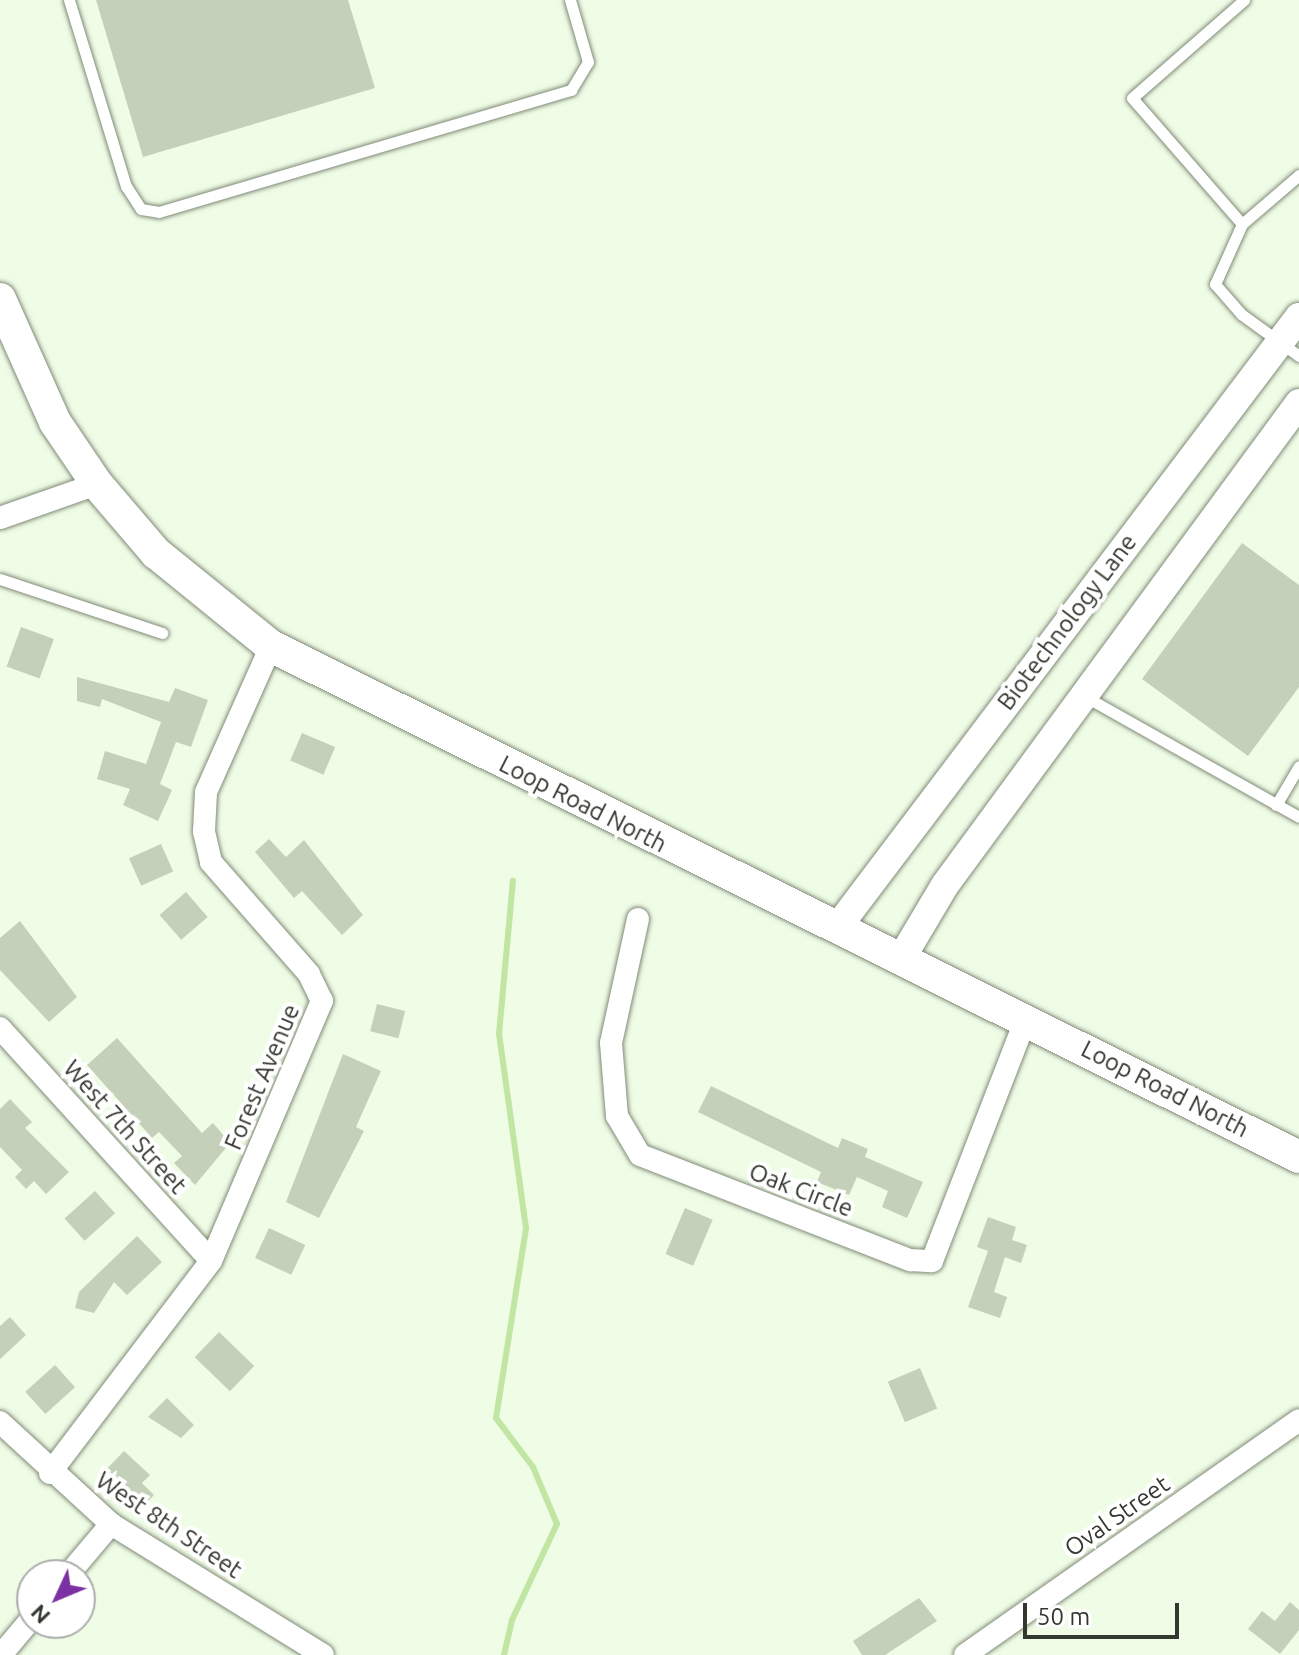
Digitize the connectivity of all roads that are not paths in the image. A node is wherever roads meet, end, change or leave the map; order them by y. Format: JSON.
{"nodes":[{"id":1,"x":69,"y":0,"type":"edge"},
{"id":2,"x":570,"y":0,"type":"edge"},
{"id":3,"x":1244,"y":0,"type":"edge"},
{"id":4,"x":1299,"y":175,"type":"edge"},
{"id":5,"x":1242,"y":224,"type":"junction"},
{"id":6,"x":0,"y":299,"type":"edge"},
{"id":7,"x":1299,"y":317,"type":"edge"},
{"id":8,"x":1290,"y":349,"type":"edge"},
{"id":9,"x":1299,"y":403,"type":"edge"},
{"id":10,"x":97,"y":484,"type":"junction"},
{"id":11,"x":0,"y":518,"type":"edge"},
{"id":12,"x":0,"y":579,"type":"edge"},
{"id":13,"x":162,"y":633,"type":"dead end"},
{"id":14,"x":271,"y":646,"type":"junction"},
{"id":15,"x":1082,"y":695,"type":"junction"},
{"id":16,"x":1299,"y":766,"type":"edge"},
{"id":17,"x":1276,"y":805,"type":"junction"},
{"id":18,"x":1299,"y":817,"type":"edge"},
{"id":19,"x":638,"y":919,"type":"dead end"},
{"id":20,"x":837,"y":928,"type":"junction"},
{"id":21,"x":901,"y":959,"type":"junction"},
{"id":22,"x":1026,"y":1019,"type":"junction"},
{"id":23,"x":0,"y":1028,"type":"edge"},
{"id":24,"x":1299,"y":1157,"type":"edge"},
{"id":25,"x":211,"y":1261,"type":"junction"},
{"id":26,"x":1299,"y":1420,"type":"edge"},
{"id":27,"x":0,"y":1422,"type":"edge"},
{"id":28,"x":50,"y":1473,"type":"junction"},
{"id":29,"x":111,"y":1524,"type":"junction"},
{"id":30,"x":81,"y":1559,"type":"edge"},
{"id":31,"x":16,"y":1637,"type":"edge"},
{"id":32,"x":1,"y":1655,"type":"edge"},
{"id":33,"x":323,"y":1655,"type":"edge"},
{"id":34,"x":965,"y":1655,"type":"edge"}],
"edges":[{"from":1,"to":2,"type":"lane"},
{"from":3,"to":5,"type":"lane"},
{"from":4,"to":5,"type":"lane"},
{"from":5,"to":8,"type":"lane"},
{"from":6,"to":10,"type":"main road","name":"Loop Road North"},
{"from":7,"to":8,"type":"street","name":"Biotechnology Lane"},
{"from":8,"to":20,"type":"street","name":"Biotechnology Lane"},
{"from":9,"to":15,"type":"street"},
{"from":10,"to":11,"type":"street"},
{"from":10,"to":14,"type":"main road","name":"Loop Road North"},
{"from":12,"to":13,"type":"lane"},
{"from":14,"to":20,"type":"main road","name":"Loop Road North"},
{"from":14,"to":25,"type":"street","name":"Forest Avenue"},
{"from":15,"to":17,"type":"lane"},
{"from":15,"to":21,"type":"street"},
{"from":16,"to":17,"type":"lane"},
{"from":17,"to":18,"type":"lane"},
{"from":19,"to":22,"type":"street","name":"Oak Circle"},
{"from":20,"to":21,"type":"main road","name":"Loop Road North"},
{"from":21,"to":22,"type":"main road","name":"Loop Road North"},
{"from":22,"to":24,"type":"main road","name":"Loop Road North"},
{"from":23,"to":25,"type":"street","name":"West 7th Street"},
{"from":25,"to":28,"type":"street","name":"Forest Avenue"},
{"from":26,"to":34,"type":"street","name":"Oval Street"},
{"from":27,"to":28,"type":"street","name":"West 8th Street"},
{"from":28,"to":29,"type":"street","name":"West 8th Street"},
{"from":29,"to":30,"type":"street"},
{"from":29,"to":33,"type":"street","name":"West 8th Street"},
{"from":31,"to":32,"type":"street"}]}
